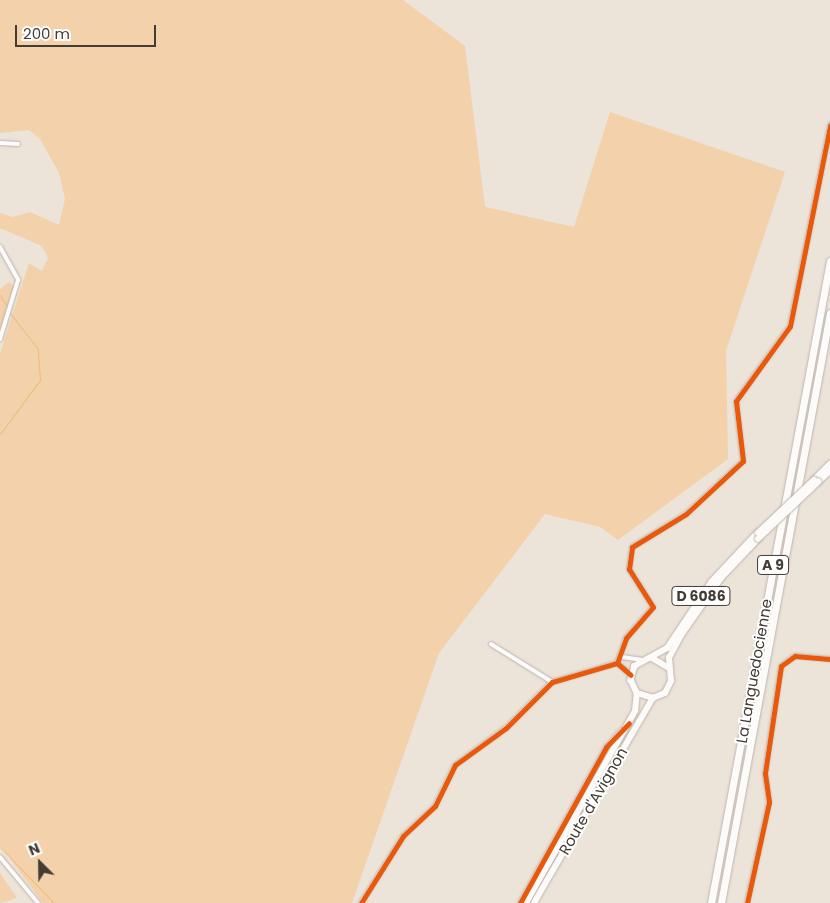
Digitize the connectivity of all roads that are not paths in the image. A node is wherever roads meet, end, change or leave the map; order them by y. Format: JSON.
{"nodes":[{"id":1,"x":830,"y":125,"type":"edge"},
{"id":2,"x":0,"y":143,"type":"edge"},
{"id":3,"x":18,"y":144,"type":"dead end"},
{"id":4,"x":0,"y":247,"type":"edge"},
{"id":5,"x":830,"y":261,"type":"edge"},
{"id":6,"x":830,"y":313,"type":"edge"},
{"id":7,"x":0,"y":339,"type":"edge"},
{"id":8,"x":830,"y":464,"type":"edge"},
{"id":9,"x":830,"y":471,"type":"edge"},
{"id":10,"x":816,"y":481,"type":"junction"},
{"id":11,"x":758,"y":536,"type":"junction"},
{"id":12,"x":492,"y":644,"type":"dead end"},
{"id":13,"x":622,"y":657,"type":"junction"},
{"id":14,"x":645,"y":659,"type":"junction"},
{"id":15,"x":830,"y":659,"type":"edge"},
{"id":16,"x":617,"y":663,"type":"junction"},
{"id":17,"x":669,"y":668,"type":"junction"},
{"id":18,"x":632,"y":675,"type":"junction"},
{"id":19,"x":552,"y":682,"type":"junction"},
{"id":20,"x":637,"y":693,"type":"junction"},
{"id":21,"x":653,"y":698,"type":"junction"},
{"id":22,"x":629,"y":722,"type":"junction"},
{"id":23,"x":0,"y":857,"type":"edge"},
{"id":24,"x":38,"y":903,"type":"edge"},
{"id":25,"x":361,"y":903,"type":"edge"},
{"id":26,"x":520,"y":903,"type":"edge"},
{"id":27,"x":526,"y":903,"type":"edge"},
{"id":28,"x":534,"y":903,"type":"edge"},
{"id":29,"x":711,"y":903,"type":"edge"},
{"id":30,"x":721,"y":903,"type":"edge"},
{"id":31,"x":746,"y":903,"type":"edge"}],
"edges":[{"from":1,"to":13,"type":"street"},
{"from":2,"to":3,"type":"street"},
{"from":4,"to":7,"type":"street"},
{"from":5,"to":29,"type":"highway","name":"La Languedocienne","number":"A 9"},
{"from":6,"to":30,"type":"highway","name":"La Languedocienne","number":"A 9"},
{"from":8,"to":10,"type":"main road","number":"D 6086"},
{"from":9,"to":10,"type":"main road","number":"D 6086"},
{"from":10,"to":11,"type":"main road","number":"D 6086","bridge":true},
{"from":11,"to":14,"type":"main road","number":"D 6086"},
{"from":11,"to":17,"type":"main road","number":"D 6086"},
{"from":12,"to":19,"type":"street"},
{"from":13,"to":14,"type":"street"},
{"from":13,"to":16,"type":"street"},
{"from":14,"to":17,"type":"main road"},
{"from":14,"to":18,"type":"main road"},
{"from":15,"to":31,"type":"street"},
{"from":16,"to":18,"type":"street"},
{"from":16,"to":19,"type":"street"},
{"from":17,"to":21,"type":"main road"},
{"from":18,"to":20,"type":"main road"},
{"from":19,"to":25,"type":"street"},
{"from":20,"to":21,"type":"main road"},
{"from":20,"to":22,"type":"main road","name":"Route d'Avignon"},
{"from":21,"to":28,"type":"main road","name":"Route d'Avignon"},
{"from":22,"to":26,"type":"street"},
{"from":22,"to":27,"type":"main road","name":"Route d'Avignon"},
{"from":23,"to":24,"type":"street"}]}
